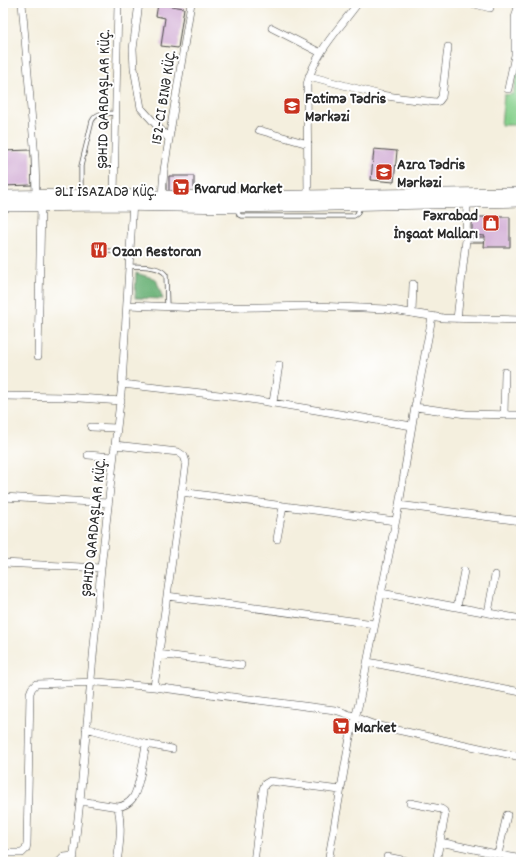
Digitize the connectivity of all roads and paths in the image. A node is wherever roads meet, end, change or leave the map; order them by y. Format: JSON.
{"nodes":[{"id":1,"x":22,"y":3,"type":"edge"},
{"id":2,"x":118,"y":3,"type":"edge"},
{"id":3,"x":139,"y":3,"type":"edge"},
{"id":4,"x":191,"y":3,"type":"edge"},
{"id":5,"x":358,"y":3,"type":"edge"},
{"id":6,"x":471,"y":3,"type":"edge"},
{"id":7,"x":519,"y":3,"type":"edge"},
{"id":8,"x":490,"y":8,"type":"dead end"},
{"id":9,"x":272,"y":28,"type":"dead end"},
{"id":10,"x":448,"y":47,"type":"dead end"},
{"id":11,"x":321,"y":53,"type":"junction"},
{"id":12,"x":309,"y":76,"type":"junction"},
{"id":13,"x":508,"y":89,"type":"dead end"},
{"id":14,"x":116,"y":113,"type":"junction"},
{"id":15,"x":259,"y":130,"type":"dead end"},
{"id":16,"x":169,"y":139,"type":"junction"},
{"id":17,"x":308,"y":144,"type":"junction"},
{"id":18,"x":521,"y":193,"type":"edge"},
{"id":19,"x":81,"y":195,"type":"junction"},
{"id":20,"x":3,"y":196,"type":"edge"},
{"id":21,"x":162,"y":196,"type":"junction"},
{"id":22,"x":308,"y":196,"type":"junction"},
{"id":23,"x":467,"y":198,"type":"junction"},
{"id":24,"x":38,"y":200,"type":"junction"},
{"id":25,"x":114,"y":200,"type":"junction"},
{"id":26,"x":133,"y":201,"type":"junction"},
{"id":27,"x":521,"y":201,"type":"edge"},
{"id":28,"x":3,"y":206,"type":"edge"},
{"id":29,"x":466,"y":240,"type":"junction"},
{"id":30,"x":483,"y":240,"type":"dead end"},
{"id":31,"x":108,"y":250,"type":"dead end"},
{"id":32,"x":130,"y":252,"type":"junction"},
{"id":33,"x":130,"y":266,"type":"junction"},
{"id":34,"x":413,"y":284,"type":"dead end"},
{"id":35,"x":128,"y":305,"type":"junction"},
{"id":36,"x":167,"y":307,"type":"junction"},
{"id":37,"x":412,"y":313,"type":"junction"},
{"id":38,"x":432,"y":317,"type":"junction"},
{"id":39,"x":457,"y":319,"type":"junction"},
{"id":40,"x":521,"y":320,"type":"edge"},
{"id":41,"x":38,"y":356,"type":"dead end"},
{"id":42,"x":279,"y":366,"type":"dead end"},
{"id":43,"x":505,"y":372,"type":"dead end"},
{"id":44,"x":122,"y":384,"type":"junction"},
{"id":45,"x":3,"y":396,"type":"edge"},
{"id":46,"x":121,"y":401,"type":"junction"},
{"id":47,"x":273,"y":402,"type":"junction"},
{"id":48,"x":415,"y":406,"type":"junction"},
{"id":49,"x":504,"y":415,"type":"junction"},
{"id":50,"x":521,"y":415,"type":"edge"},
{"id":51,"x":91,"y":426,"type":"dead end"},
{"id":52,"x":412,"y":426,"type":"junction"},
{"id":53,"x":117,"y":428,"type":"junction"},
{"id":54,"x":115,"y":445,"type":"junction"},
{"id":55,"x":88,"y":455,"type":"dead end"},
{"id":56,"x":113,"y":457,"type":"junction"},
{"id":57,"x":181,"y":492,"type":"junction"},
{"id":58,"x":3,"y":497,"type":"edge"},
{"id":59,"x":108,"y":503,"type":"junction"},
{"id":60,"x":399,"y":505,"type":"junction"},
{"id":61,"x":283,"y":506,"type":"junction"},
{"id":62,"x":395,"y":521,"type":"junction"},
{"id":63,"x":521,"y":521,"type":"edge"},
{"id":64,"x":277,"y":539,"type":"dead end"},
{"id":65,"x":3,"y":563,"type":"edge"},
{"id":66,"x":101,"y":568,"type":"junction"},
{"id":67,"x":464,"y":571,"type":"dead end"},
{"id":68,"x":495,"y":574,"type":"dead end"},
{"id":69,"x":381,"y":593,"type":"junction"},
{"id":70,"x":166,"y":596,"type":"junction"},
{"id":71,"x":457,"y":607,"type":"junction"},
{"id":72,"x":488,"y":613,"type":"junction"},
{"id":73,"x":521,"y":619,"type":"edge"},
{"id":74,"x":374,"y":624,"type":"junction"},
{"id":75,"x":158,"y":654,"type":"junction"},
{"id":76,"x":368,"y":662,"type":"junction"},
{"id":77,"x":241,"y":665,"type":"dead end"},
{"id":78,"x":91,"y":682,"type":"junction"},
{"id":79,"x":154,"y":687,"type":"junction"},
{"id":80,"x":521,"y":692,"type":"edge"},
{"id":81,"x":356,"y":717,"type":"junction"},
{"id":82,"x":86,"y":728,"type":"junction"},
{"id":83,"x":146,"y":744,"type":"junction"},
{"id":84,"x":172,"y":749,"type":"dead end"},
{"id":85,"x":521,"y":757,"type":"edge"},
{"id":86,"x":340,"y":790,"type":"junction"},
{"id":87,"x":80,"y":801,"type":"junction"},
{"id":88,"x":410,"y":803,"type":"dead end"},
{"id":89,"x":118,"y":807,"type":"junction"},
{"id":90,"x":507,"y":815,"type":"dead end"},
{"id":91,"x":440,"y":842,"type":"junction"},
{"id":92,"x":6,"y":853,"type":"dead end"},
{"id":93,"x":498,"y":854,"type":"junction"},
{"id":94,"x":387,"y":857,"type":"dead end"},
{"id":95,"x":74,"y":859,"type":"edge"},
{"id":96,"x":521,"y":859,"type":"edge"},
{"id":97,"x":58,"y":862,"type":"edge"},
{"id":98,"x":117,"y":862,"type":"edge"},
{"id":99,"x":254,"y":862,"type":"edge"},
{"id":100,"x":328,"y":862,"type":"edge"},
{"id":101,"x":412,"y":862,"type":"edge"},
{"id":102,"x":436,"y":862,"type":"edge"}],
"edges":[{"from":1,"to":24,"type":"street"},
{"from":2,"to":14,"type":"street","name":"ŞƏHID QARDAŞLAR KÜÇ."},
{"from":3,"to":16,"type":"street"},
{"from":4,"to":16,"type":"street","name":"152-CI BINƏ KÜÇ."},
{"from":5,"to":11,"type":"street"},
{"from":6,"to":8,"type":"street"},
{"from":7,"to":13,"type":"street"},
{"from":9,"to":11,"type":"street"},
{"from":10,"to":12,"type":"street"},
{"from":11,"to":12,"type":"street"},
{"from":12,"to":17,"type":"street"},
{"from":14,"to":19,"type":"lane"},
{"from":14,"to":25,"type":"street","name":"ŞƏHID QARDAŞLAR KÜÇ."},
{"from":15,"to":17,"type":"street"},
{"from":16,"to":21,"type":"street","name":"152-CI BINƏ KÜÇ."},
{"from":17,"to":22,"type":"street"},
{"from":18,"to":23,"type":"main road","name":"ƏLI İSAZADƏ KÜÇ."},
{"from":19,"to":24,"type":"main road","name":"ƏLI İSAZADƏ KÜÇ."},
{"from":19,"to":25,"type":"main road","name":"ƏLI İSAZADƏ KÜÇ."},
{"from":20,"to":24,"type":"main road","name":"ƏLI İSAZADƏ KÜÇ."},
{"from":21,"to":22,"type":"main road","name":"ƏLI İSAZADƏ KÜÇ."},
{"from":21,"to":26,"type":"main road","name":"ƏLI İSAZADƏ KÜÇ."},
{"from":22,"to":23,"type":"main road","name":"ƏLI İSAZADƏ KÜÇ."},
{"from":23,"to":26,"type":"main road","name":"ƏLI İSAZADƏ KÜÇ."},
{"from":23,"to":27,"type":"main road","name":"ƏLI İSAZADƏ KÜÇ."},
{"from":23,"to":29,"type":"street"},
{"from":24,"to":25,"type":"main road","name":"ƏLI İSAZADƏ KÜÇ."},
{"from":24,"to":28,"type":"main road","name":"ƏLI İSAZADƏ KÜÇ."},
{"from":24,"to":41,"type":"street"},
{"from":25,"to":26,"type":"main road","name":"ƏLI İSAZADƏ KÜÇ."},
{"from":26,"to":32,"type":"street","name":"ŞƏHID QARDAŞLAR KÜÇ."},
{"from":29,"to":30,"type":"lane"},
{"from":29,"to":39,"type":"street"},
{"from":31,"to":32,"type":"lane"},
{"from":32,"to":33,"type":"street","name":"ŞƏHID QARDAŞLAR KÜÇ."},
{"from":33,"to":35,"type":"street","name":"ŞƏHID QARDAŞLAR KÜÇ."},
{"from":33,"to":36,"type":"lane"},
{"from":34,"to":37,"type":"street"},
{"from":35,"to":36,"type":"street"},
{"from":35,"to":44,"type":"street","name":"ŞƏHID QARDAŞLAR KÜÇ."},
{"from":36,"to":37,"type":"street"},
{"from":37,"to":38,"type":"street"},
{"from":38,"to":39,"type":"street"},
{"from":38,"to":48,"type":"street"},
{"from":39,"to":40,"type":"street"},
{"from":42,"to":47,"type":"street"},
{"from":43,"to":49,"type":"street"},
{"from":44,"to":46,"type":"street","name":"ŞƏHID QARDAŞLAR KÜÇ."},
{"from":44,"to":47,"type":"street"},
{"from":45,"to":46,"type":"street"},
{"from":46,"to":53,"type":"street","name":"ŞƏHID QARDAŞLAR KÜÇ."},
{"from":47,"to":52,"type":"street"},
{"from":48,"to":49,"type":"street"},
{"from":48,"to":52,"type":"street"},
{"from":49,"to":50,"type":"street"},
{"from":51,"to":53,"type":"street"},
{"from":52,"to":60,"type":"street"},
{"from":53,"to":54,"type":"street","name":"ŞƏHID QARDAŞLAR KÜÇ."},
{"from":54,"to":56,"type":"street","name":"ŞƏHID QARDAŞLAR KÜÇ."},
{"from":54,"to":57,"type":"street"},
{"from":55,"to":56,"type":"street"},
{"from":56,"to":59,"type":"street","name":"ŞƏHID QARDAŞLAR KÜÇ."},
{"from":57,"to":61,"type":"street"},
{"from":57,"to":70,"type":"street"},
{"from":58,"to":59,"type":"street"},
{"from":59,"to":66,"type":"street","name":"ŞƏHID QARDAŞLAR KÜÇ."},
{"from":60,"to":62,"type":"street"},
{"from":60,"to":63,"type":"street"},
{"from":61,"to":62,"type":"street"},
{"from":61,"to":64,"type":"street"},
{"from":62,"to":69,"type":"street"},
{"from":65,"to":66,"type":"street"},
{"from":66,"to":78,"type":"street","name":"ŞƏHID QARDAŞLAR KÜÇ."},
{"from":67,"to":71,"type":"street"},
{"from":68,"to":72,"type":"street"},
{"from":69,"to":71,"type":"street"},
{"from":69,"to":74,"type":"street"},
{"from":70,"to":74,"type":"street"},
{"from":70,"to":75,"type":"street"},
{"from":71,"to":72,"type":"street"},
{"from":72,"to":73,"type":"street"},
{"from":74,"to":76,"type":"street"},
{"from":75,"to":77,"type":"street"},
{"from":75,"to":79,"type":"street"},
{"from":76,"to":80,"type":"street"},
{"from":76,"to":81,"type":"street"},
{"from":78,"to":79,"type":"street"},
{"from":78,"to":82,"type":"street","name":"ŞƏHID QARDAŞLAR KÜÇ."},
{"from":78,"to":92,"type":"street"},
{"from":79,"to":81,"type":"street"},
{"from":81,"to":85,"type":"street"},
{"from":81,"to":86,"type":"street"},
{"from":82,"to":83,"type":"street"},
{"from":82,"to":87,"type":"street","name":"ŞƏHID QARDAŞLAR KÜÇ."},
{"from":83,"to":84,"type":"street"},
{"from":83,"to":89,"type":"street"},
{"from":86,"to":99,"type":"street"},
{"from":86,"to":100,"type":"street"},
{"from":87,"to":89,"type":"street"},
{"from":87,"to":95,"type":"street","name":"ŞƏHID QARDAŞLAR KÜÇ."},
{"from":88,"to":91,"type":"street"},
{"from":89,"to":98,"type":"street"},
{"from":90,"to":93,"type":"street"},
{"from":91,"to":93,"type":"street"},
{"from":91,"to":102,"type":"street"},
{"from":93,"to":96,"type":"street"},
{"from":94,"to":101,"type":"street"},
{"from":95,"to":97,"type":"street"}]}
